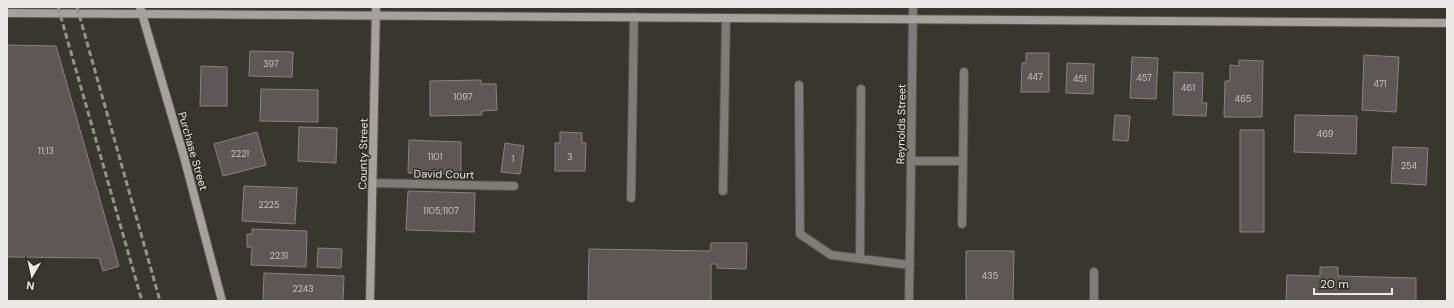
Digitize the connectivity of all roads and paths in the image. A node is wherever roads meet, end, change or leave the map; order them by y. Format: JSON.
{"nodes":[{"id":1,"x":376,"y":7,"type":"edge"},
{"id":2,"x":913,"y":7,"type":"edge"},
{"id":3,"x":140,"y":10,"type":"edge"},
{"id":4,"x":7,"y":14,"type":"edge"},
{"id":5,"x":376,"y":16,"type":"junction"},
{"id":6,"x":634,"y":17,"type":"junction"},
{"id":7,"x":726,"y":18,"type":"junction"},
{"id":8,"x":913,"y":20,"type":"junction"},
{"id":9,"x":1447,"y":23,"type":"edge"},
{"id":10,"x":964,"y":72,"type":"dead end"},
{"id":11,"x":799,"y":85,"type":"dead end"},
{"id":12,"x":861,"y":89,"type":"dead end"},
{"id":13,"x":911,"y":161,"type":"junction"},
{"id":14,"x":963,"y":161,"type":"junction"},
{"id":15,"x":373,"y":183,"type":"junction"},
{"id":16,"x":514,"y":186,"type":"dead end"},
{"id":17,"x":723,"y":191,"type":"dead end"},
{"id":18,"x":630,"y":198,"type":"dead end"},
{"id":19,"x":962,"y":224,"type":"dead end"},
{"id":20,"x":860,"y":259,"type":"junction"},
{"id":21,"x":910,"y":264,"type":"junction"},
{"id":22,"x":1094,"y":272,"type":"dead end"},
{"id":23,"x":222,"y":301,"type":"edge"},
{"id":24,"x":370,"y":301,"type":"edge"},
{"id":25,"x":909,"y":301,"type":"edge"},
{"id":26,"x":1094,"y":301,"type":"edge"}],
"edges":[{"from":1,"to":5,"type":"street","name":"County Street"},
{"from":2,"to":8,"type":"street","name":"Reynolds Street"},
{"from":3,"to":4,"type":"street"},
{"from":3,"to":5,"type":"street"},
{"from":3,"to":23,"type":"street","name":"Purchase Street"},
{"from":5,"to":6,"type":"street"},
{"from":5,"to":15,"type":"street","name":"County Street"},
{"from":6,"to":7,"type":"street"},
{"from":6,"to":18,"type":"street"},
{"from":7,"to":8,"type":"street"},
{"from":7,"to":17,"type":"street"},
{"from":8,"to":9,"type":"street"},
{"from":8,"to":13,"type":"street","name":"Reynolds Street"},
{"from":10,"to":14,"type":"street"},
{"from":11,"to":20,"type":"street"},
{"from":12,"to":20,"type":"street"},
{"from":13,"to":14,"type":"street"},
{"from":13,"to":21,"type":"street","name":"Reynolds Street"},
{"from":14,"to":19,"type":"street"},
{"from":15,"to":16,"type":"street","name":"David Court"},
{"from":15,"to":24,"type":"street","name":"County Street"},
{"from":20,"to":21,"type":"street"},
{"from":21,"to":25,"type":"street","name":"Reynolds Street"},
{"from":22,"to":26,"type":"street"}]}
